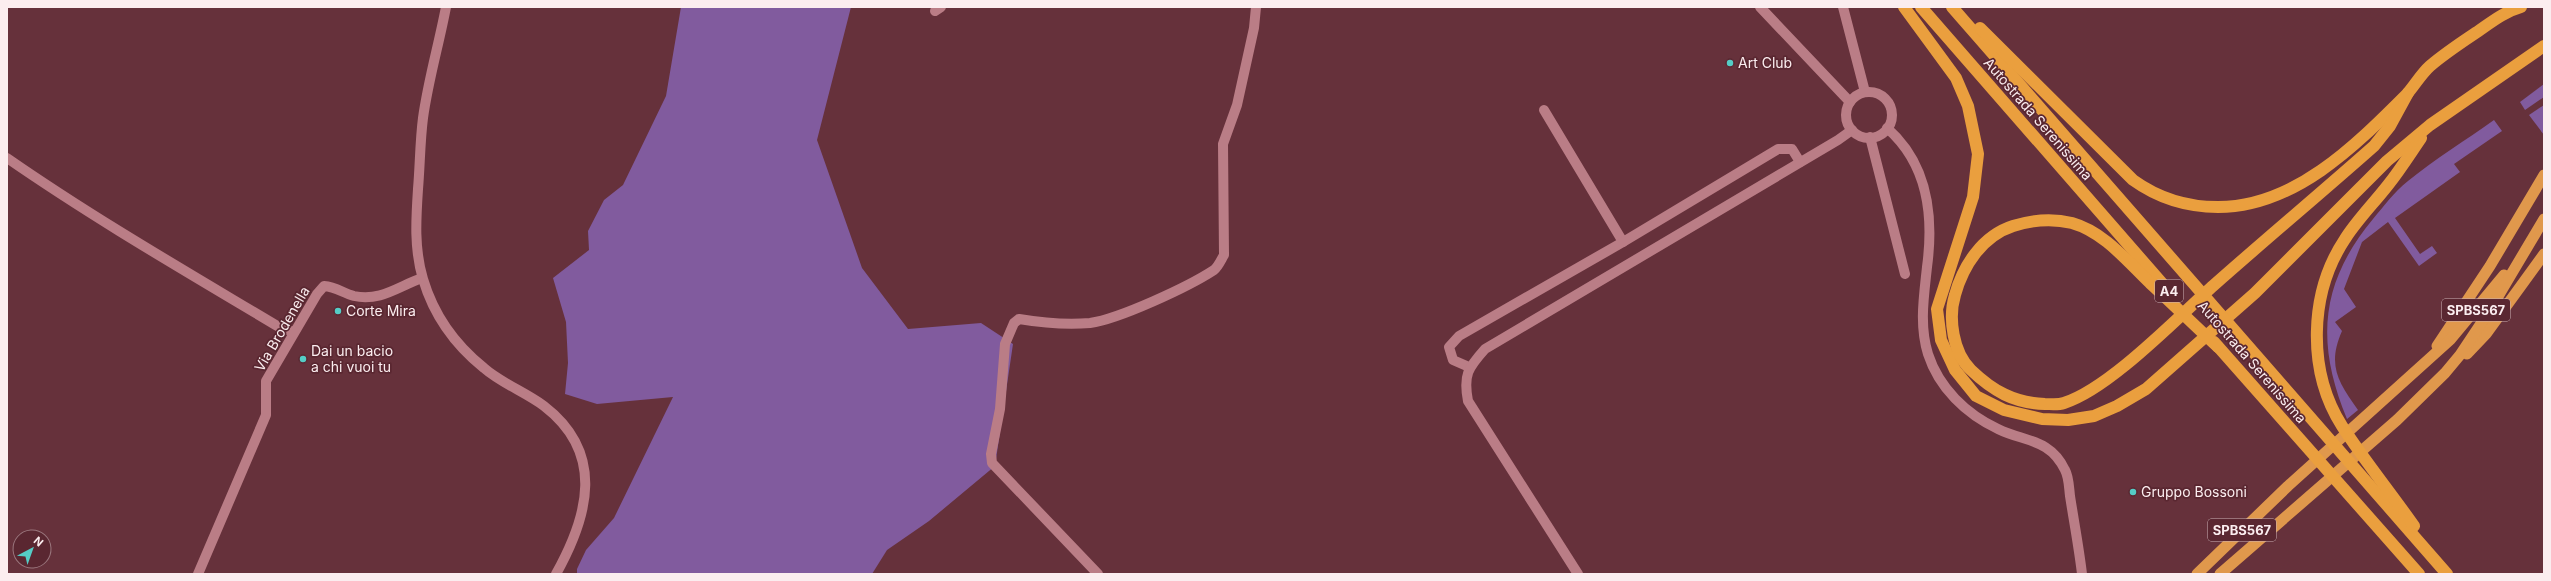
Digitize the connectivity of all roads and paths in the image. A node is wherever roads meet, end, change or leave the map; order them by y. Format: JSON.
{"nodes":[{"id":1,"x":446,"y":7,"type":"edge"},
{"id":2,"x":1256,"y":7,"type":"edge"},
{"id":3,"x":1760,"y":7,"type":"edge"},
{"id":4,"x":1843,"y":7,"type":"edge"},
{"id":5,"x":1904,"y":7,"type":"edge"},
{"id":6,"x":1921,"y":7,"type":"edge"},
{"id":7,"x":1952,"y":7,"type":"edge"},
{"id":8,"x":1958,"y":7,"type":"edge"},
{"id":9,"x":2521,"y":7,"type":"edge"},
{"id":10,"x":2544,"y":46,"type":"edge"},
{"id":11,"x":1865,"y":92,"type":"junction"},
{"id":12,"x":2408,"y":93,"type":"junction"},
{"id":13,"x":1850,"y":102,"type":"junction"},
{"id":14,"x":1544,"y":110,"type":"dead end"},
{"id":15,"x":2430,"y":125,"type":"junction"},
{"id":16,"x":1887,"y":128,"type":"junction"},
{"id":17,"x":1852,"y":130,"type":"junction"},
{"id":18,"x":1870,"y":137,"type":"junction"},
{"id":19,"x":7,"y":158,"type":"edge"},
{"id":20,"x":1800,"y":162,"type":"junction"},
{"id":21,"x":2544,"y":176,"type":"edge"},
{"id":22,"x":2544,"y":219,"type":"edge"},
{"id":23,"x":1623,"y":242,"type":"junction"},
{"id":24,"x":2524,"y":251,"type":"junction"},
{"id":25,"x":2544,"y":254,"type":"edge"},
{"id":26,"x":1905,"y":274,"type":"dead end"},
{"id":27,"x":422,"y":278,"type":"junction"},
{"id":28,"x":294,"y":332,"type":"junction"},
{"id":29,"x":2218,"y":347,"type":"junction"},
{"id":30,"x":2424,"y":365,"type":"junction"},
{"id":31,"x":1469,"y":367,"type":"junction"},
{"id":32,"x":2445,"y":373,"type":"junction"},
{"id":33,"x":198,"y":574,"type":"edge"},
{"id":34,"x":556,"y":574,"type":"edge"},
{"id":35,"x":1098,"y":574,"type":"edge"},
{"id":36,"x":1578,"y":574,"type":"edge"},
{"id":37,"x":2082,"y":574,"type":"edge"},
{"id":38,"x":2197,"y":574,"type":"edge"},
{"id":39,"x":2220,"y":574,"type":"edge"},
{"id":40,"x":2419,"y":574,"type":"edge"},
{"id":41,"x":2447,"y":574,"type":"edge"}],
"edges":[{"from":1,"to":27,"type":"street"},
{"from":2,"to":35,"type":"street"},
{"from":3,"to":13,"type":"street"},
{"from":4,"to":11,"type":"street"},
{"from":5,"to":15,"type":"highway"},
{"from":6,"to":29,"type":"highway","name":"Autostrada Serenissima","number":"A4"},
{"from":7,"to":41,"type":"highway","name":"Autostrada Serenissima","number":"A4"},
{"from":8,"to":12,"type":"highway"},
{"from":9,"to":12,"type":"highway"},
{"from":10,"to":15,"type":"highway"},
{"from":11,"to":13,"type":"street"},
{"from":11,"to":16,"type":"street"},
{"from":12,"to":29,"type":"highway"},
{"from":13,"to":17,"type":"street"},
{"from":14,"to":23,"type":"street"},
{"from":15,"to":41,"type":"highway"},
{"from":16,"to":18,"type":"street"},
{"from":16,"to":37,"type":"street"},
{"from":17,"to":18,"type":"street"},
{"from":17,"to":20,"type":"street"},
{"from":18,"to":26,"type":"street"},
{"from":19,"to":28,"type":"street"},
{"from":20,"to":23,"type":"street"},
{"from":20,"to":31,"type":"street"},
{"from":21,"to":30,"type":"highway"},
{"from":22,"to":24,"type":"highway","number":"SPBS567"},
{"from":23,"to":31,"type":"street"},
{"from":24,"to":30,"type":"highway","number":"SPBS567"},
{"from":24,"to":32,"type":"highway","number":"SPBS567"},
{"from":25,"to":32,"type":"highway"},
{"from":27,"to":28,"type":"street","name":"Via Brodenella"},
{"from":27,"to":34,"type":"street"},
{"from":28,"to":33,"type":"street","name":"Via Brodenella"},
{"from":29,"to":40,"type":"highway","name":"Autostrada Serenissima","number":"A4"},
{"from":30,"to":38,"type":"highway","number":"SPBS567"},
{"from":31,"to":36,"type":"street"},
{"from":32,"to":39,"type":"highway","number":"SPBS567"}]}
